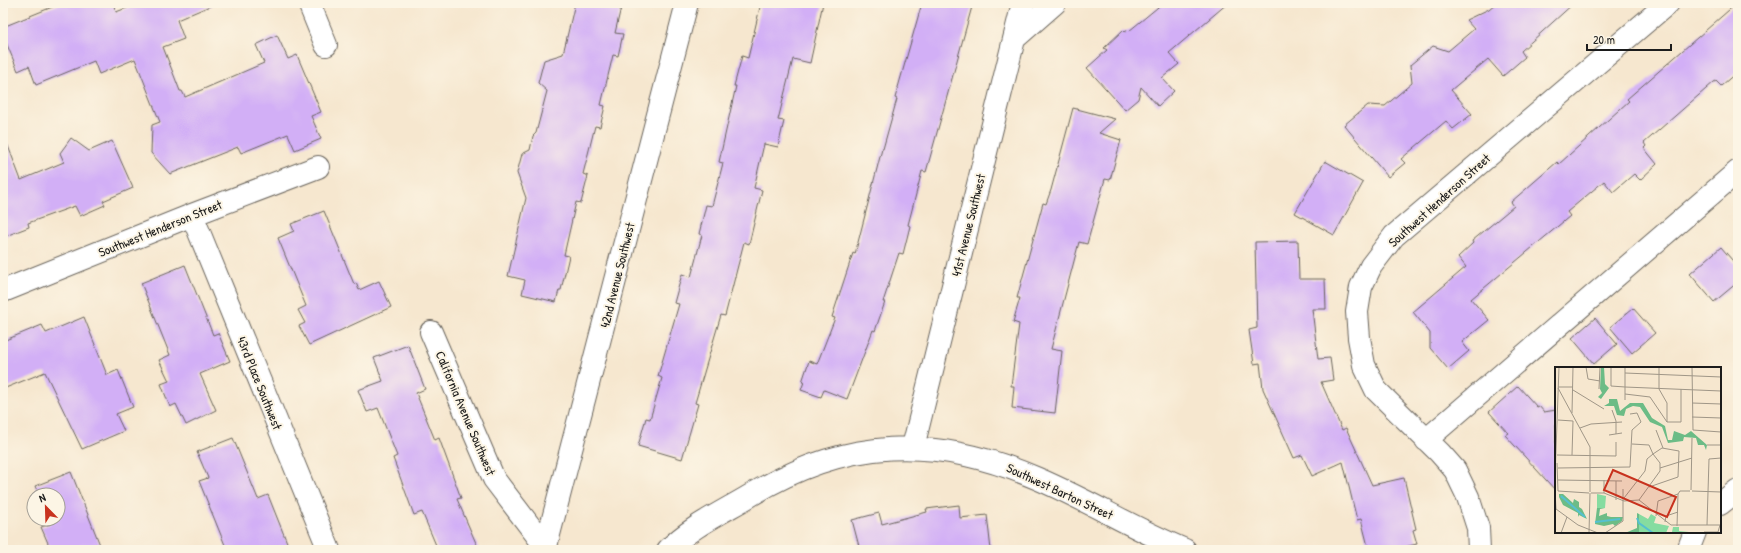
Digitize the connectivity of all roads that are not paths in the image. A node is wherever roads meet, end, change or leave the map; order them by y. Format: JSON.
{"nodes":[{"id":1,"x":309,"y":3,"type":"edge"},
{"id":2,"x":687,"y":3,"type":"edge"},
{"id":3,"x":1023,"y":3,"type":"edge"},
{"id":4,"x":1055,"y":3,"type":"edge"},
{"id":5,"x":1668,"y":3,"type":"edge"},
{"id":6,"x":1014,"y":39,"type":"junction"},
{"id":7,"x":326,"y":45,"type":"dead end"},
{"id":8,"x":318,"y":167,"type":"dead end"},
{"id":9,"x":1738,"y":171,"type":"edge"},
{"id":10,"x":192,"y":215,"type":"junction"},
{"id":11,"x":3,"y":291,"type":"edge"},
{"id":12,"x":431,"y":332,"type":"dead end"},
{"id":13,"x":1426,"y":440,"type":"junction"},
{"id":14,"x":913,"y":447,"type":"junction"},
{"id":15,"x":1738,"y":490,"type":"edge"},
{"id":16,"x":1721,"y":503,"type":"edge"},
{"id":17,"x":688,"y":533,"type":"junction"},
{"id":18,"x":1695,"y":533,"type":"edge"},
{"id":19,"x":547,"y":548,"type":"edge"},
{"id":20,"x":329,"y":550,"type":"edge"},
{"id":21,"x":662,"y":550,"type":"edge"},
{"id":22,"x":668,"y":550,"type":"edge"},
{"id":23,"x":1185,"y":550,"type":"edge"},
{"id":24,"x":1479,"y":550,"type":"edge"},
{"id":25,"x":1688,"y":550,"type":"edge"}],
"edges":[{"from":1,"to":7,"type":"street"},
{"from":2,"to":19,"type":"street","name":"42nd Avenue Southwest"},
{"from":3,"to":6,"type":"street","name":"41st Avenue Southwest"},
{"from":4,"to":6,"type":"street"},
{"from":5,"to":13,"type":"street","name":"Southwest Henderson Street"},
{"from":6,"to":14,"type":"street","name":"41st Avenue Southwest"},
{"from":8,"to":10,"type":"street","name":"Southwest Henderson Street"},
{"from":9,"to":13,"type":"street"},
{"from":10,"to":11,"type":"street","name":"Southwest Henderson Street"},
{"from":10,"to":20,"type":"street","name":"43rd Place Southwest"},
{"from":12,"to":19,"type":"street","name":"California Avenue Southwest"},
{"from":13,"to":24,"type":"street","name":"Southwest Henderson Street"},
{"from":14,"to":17,"type":"street","name":"Southwest Barton Street"},
{"from":14,"to":23,"type":"street","name":"Southwest Barton Street"},
{"from":15,"to":16,"type":"street"},
{"from":17,"to":21,"type":"street"},
{"from":17,"to":22,"type":"street","name":"Southwest Barton Street"},
{"from":18,"to":25,"type":"street"}]}
